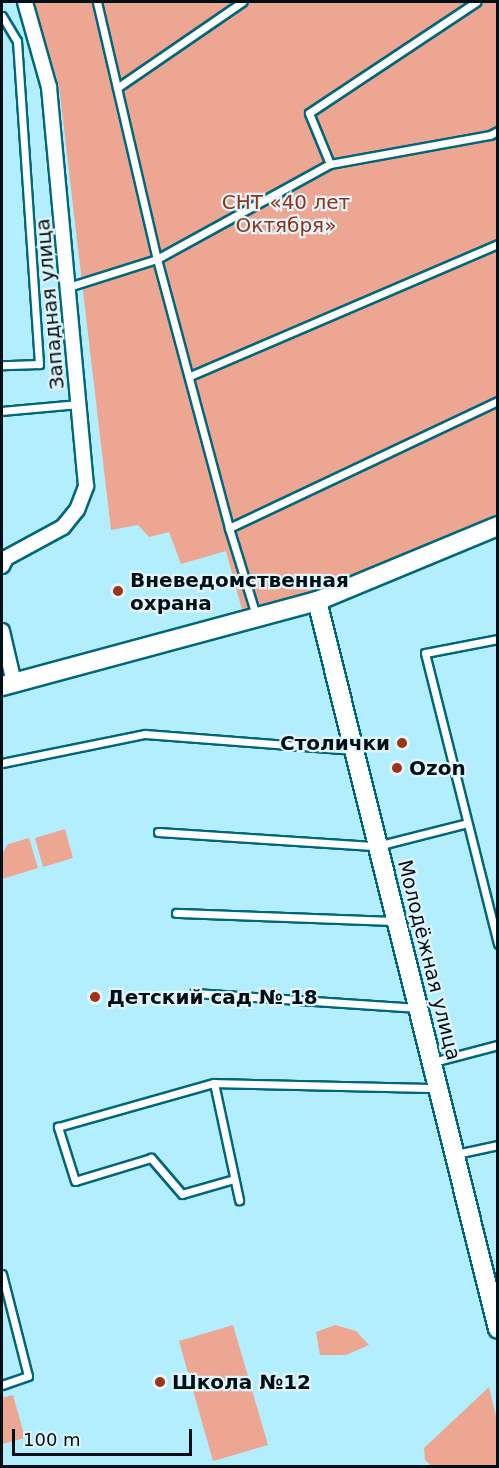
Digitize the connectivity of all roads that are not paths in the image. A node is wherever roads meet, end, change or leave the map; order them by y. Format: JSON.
{"nodes":[{"id":1,"x":24,"y":2,"type":"edge"},
{"id":2,"x":97,"y":2,"type":"edge"},
{"id":3,"x":242,"y":2,"type":"edge"},
{"id":4,"x":476,"y":2,"type":"edge"},
{"id":5,"x":2,"y":16,"type":"edge"},
{"id":6,"x":117,"y":88,"type":"junction"},
{"id":7,"x":498,"y":132,"type":"edge"},
{"id":8,"x":330,"y":164,"type":"junction"},
{"id":9,"x":498,"y":244,"type":"edge"},
{"id":10,"x":157,"y":259,"type":"junction"},
{"id":11,"x":68,"y":287,"type":"junction"},
{"id":12,"x":2,"y":365,"type":"edge"},
{"id":13,"x":190,"y":376,"type":"junction"},
{"id":14,"x":498,"y":402,"type":"edge"},
{"id":15,"x":78,"y":404,"type":"junction"},
{"id":16,"x":2,"y":411,"type":"edge"},
{"id":17,"x":498,"y":526,"type":"edge"},
{"id":18,"x":229,"y":528,"type":"junction"},
{"id":19,"x":2,"y":566,"type":"edge"},
{"id":20,"x":317,"y":601,"type":"junction"},
{"id":21,"x":257,"y":618,"type":"junction"},
{"id":22,"x":2,"y":631,"type":"edge"},
{"id":23,"x":498,"y":639,"type":"edge"},
{"id":24,"x":8,"y":684,"type":"edge"},
{"id":25,"x":354,"y":750,"type":"junction"},
{"id":26,"x":2,"y":764,"type":"edge"},
{"id":27,"x":467,"y":823,"type":"junction"},
{"id":28,"x":158,"y":832,"type":"dead end"},
{"id":29,"x":377,"y":846,"type":"junction"},
{"id":30,"x":176,"y":913,"type":"dead end"},
{"id":31,"x":396,"y":921,"type":"junction"},
{"id":32,"x":498,"y":944,"type":"edge"},
{"id":33,"x":194,"y":993,"type":"dead end"},
{"id":34,"x":418,"y":1008,"type":"junction"},
{"id":35,"x":498,"y":1045,"type":"edge"},
{"id":36,"x":431,"y":1063,"type":"junction"},
{"id":37,"x":214,"y":1083,"type":"junction"},
{"id":38,"x":437,"y":1088,"type":"junction"},
{"id":39,"x":498,"y":1145,"type":"edge"},
{"id":40,"x":454,"y":1155,"type":"junction"},
{"id":41,"x":234,"y":1179,"type":"junction"},
{"id":42,"x":239,"y":1200,"type":"dead end"},
{"id":43,"x":2,"y":1274,"type":"edge"},
{"id":44,"x":493,"y":1289,"type":"edge"},
{"id":45,"x":498,"y":1329,"type":"edge"},
{"id":46,"x":2,"y":1385,"type":"edge"}],
"edges":[{"from":1,"to":11,"type":"street","name":"Западная улица"},
{"from":2,"to":6,"type":"lane"},
{"from":3,"to":6,"type":"lane"},
{"from":4,"to":8,"type":"lane"},
{"from":5,"to":12,"type":"lane"},
{"from":6,"to":10,"type":"lane"},
{"from":7,"to":8,"type":"lane"},
{"from":8,"to":10,"type":"lane"},
{"from":9,"to":13,"type":"lane"},
{"from":10,"to":11,"type":"lane"},
{"from":10,"to":13,"type":"lane"},
{"from":11,"to":15,"type":"street","name":"Западная улица"},
{"from":13,"to":18,"type":"lane"},
{"from":14,"to":18,"type":"lane"},
{"from":15,"to":16,"type":"lane"},
{"from":15,"to":19,"type":"street","name":"Западная улица"},
{"from":17,"to":20,"type":"street"},
{"from":18,"to":21,"type":"lane"},
{"from":20,"to":21,"type":"street"},
{"from":20,"to":25,"type":"street","name":"Молодёжная улица"},
{"from":21,"to":24,"type":"street"},
{"from":22,"to":24,"type":"street"},
{"from":23,"to":27,"type":"lane"},
{"from":25,"to":26,"type":"lane"},
{"from":25,"to":29,"type":"street","name":"Молодёжная улица"},
{"from":27,"to":29,"type":"lane"},
{"from":27,"to":32,"type":"lane"},
{"from":28,"to":29,"type":"lane"},
{"from":29,"to":31,"type":"street","name":"Молодёжная улица"},
{"from":30,"to":31,"type":"lane"},
{"from":31,"to":34,"type":"street","name":"Молодёжная улица"},
{"from":33,"to":34,"type":"lane"},
{"from":34,"to":36,"type":"street","name":"Молодёжная улица"},
{"from":35,"to":36,"type":"lane"},
{"from":36,"to":38,"type":"street","name":"Молодёжная улица"},
{"from":37,"to":38,"type":"lane"},
{"from":37,"to":41,"type":"lane"},
{"from":37,"to":41,"type":"lane"},
{"from":38,"to":40,"type":"street","name":"Молодёжная улица"},
{"from":39,"to":40,"type":"lane"},
{"from":40,"to":44,"type":"street","name":"Молодёжная улица"},
{"from":41,"to":42,"type":"lane"},
{"from":43,"to":46,"type":"lane"},
{"from":44,"to":45,"type":"street","name":"Молодёжная улица"}]}
